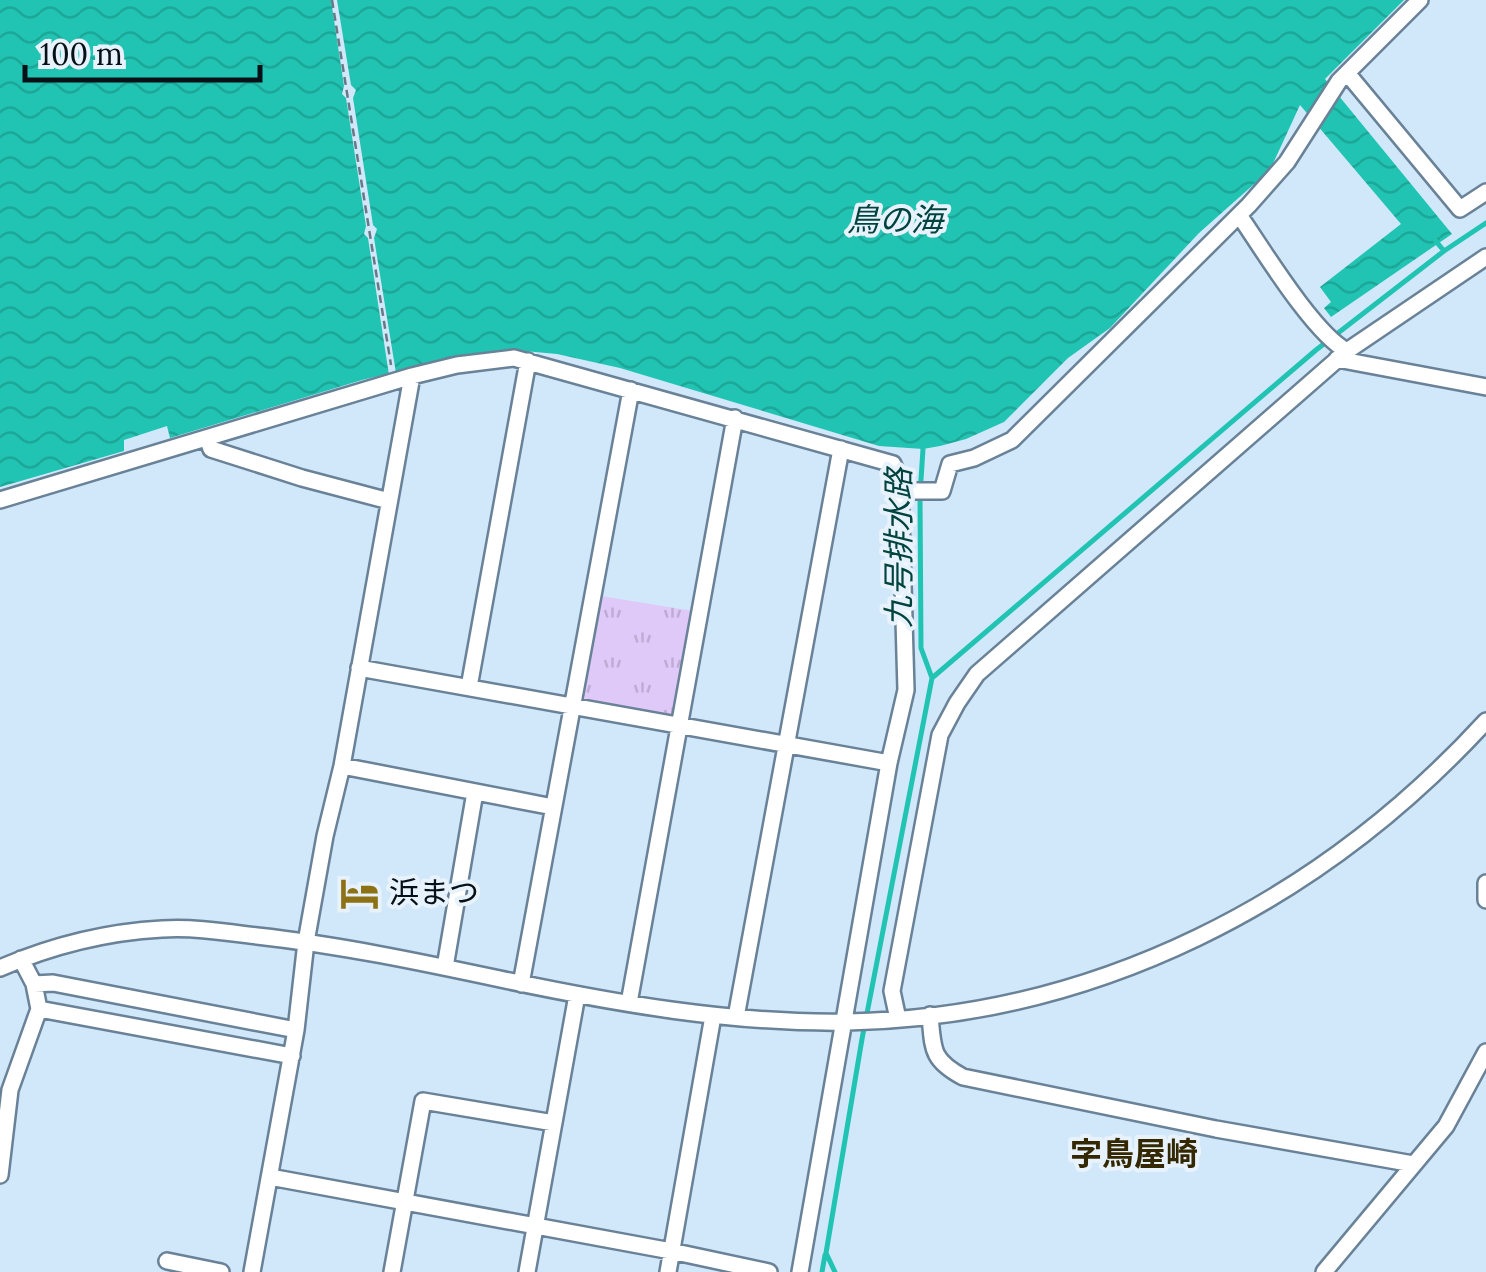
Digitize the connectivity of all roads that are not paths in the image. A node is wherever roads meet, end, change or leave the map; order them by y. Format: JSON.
{"nodes":[{"id":1,"x":1420,"y":0,"type":"edge"},
{"id":2,"x":1343,"y":77,"type":"junction"},
{"id":3,"x":1486,"y":192,"type":"edge"},
{"id":4,"x":1244,"y":210,"type":"junction"},
{"id":5,"x":1486,"y":257,"type":"edge"},
{"id":6,"x":1341,"y":352,"type":"junction"},
{"id":7,"x":528,"y":362,"type":"junction"},
{"id":8,"x":412,"y":376,"type":"junction"},
{"id":9,"x":1486,"y":387,"type":"edge"},
{"id":10,"x":630,"y":390,"type":"junction"},
{"id":11,"x":735,"y":418,"type":"junction"},
{"id":12,"x":206,"y":438,"type":"junction"},
{"id":13,"x":842,"y":449,"type":"junction"},
{"id":14,"x":904,"y":492,"type":"junction"},
{"id":15,"x":0,"y":500,"type":"edge"},
{"id":16,"x":389,"y":501,"type":"junction"},
{"id":17,"x":359,"y":668,"type":"junction"},
{"id":18,"x":469,"y":687,"type":"junction"},
{"id":19,"x":572,"y":706,"type":"junction"},
{"id":20,"x":1486,"y":721,"type":"edge"},
{"id":21,"x":680,"y":726,"type":"junction"},
{"id":22,"x":788,"y":747,"type":"junction"},
{"id":23,"x":889,"y":764,"type":"junction"},
{"id":24,"x":342,"y":766,"type":"junction"},
{"id":25,"x":475,"y":792,"type":"junction"},
{"id":26,"x":553,"y":807,"type":"junction"},
{"id":27,"x":1486,"y":883,"type":"edge"},
{"id":28,"x":1486,"y":900,"type":"edge"},
{"id":29,"x":306,"y":942,"type":"junction"},
{"id":30,"x":21,"y":959,"type":"junction"},
{"id":31,"x":0,"y":968,"type":"edge"},
{"id":32,"x":445,"y":968,"type":"junction"},
{"id":33,"x":34,"y":984,"type":"junction"},
{"id":34,"x":521,"y":984,"type":"junction"},
{"id":35,"x":578,"y":995,"type":"junction"},
{"id":36,"x":629,"y":1003,"type":"junction"},
{"id":37,"x":39,"y":1009,"type":"junction"},
{"id":38,"x":930,"y":1015,"type":"junction"},
{"id":39,"x":712,"y":1016,"type":"junction"},
{"id":40,"x":736,"y":1018,"type":"junction"},
{"id":41,"x":890,"y":1020,"type":"junction"},
{"id":42,"x":850,"y":1022,"type":"junction"},
{"id":43,"x":296,"y":1030,"type":"junction"},
{"id":44,"x":1486,"y":1052,"type":"edge"},
{"id":45,"x":292,"y":1056,"type":"junction"},
{"id":46,"x":554,"y":1124,"type":"junction"},
{"id":47,"x":1413,"y":1164,"type":"junction"},
{"id":48,"x":0,"y":1174,"type":"edge"},
{"id":49,"x":270,"y":1176,"type":"junction"},
{"id":50,"x":404,"y":1201,"type":"junction"},
{"id":51,"x":535,"y":1226,"type":"junction"},
{"id":52,"x":671,"y":1251,"type":"junction"},
{"id":53,"x":166,"y":1262,"type":"dead end"},
{"id":54,"x":221,"y":1272,"type":"edge"},
{"id":55,"x":252,"y":1272,"type":"edge"},
{"id":56,"x":392,"y":1272,"type":"edge"},
{"id":57,"x":527,"y":1272,"type":"edge"},
{"id":58,"x":668,"y":1272,"type":"edge"},
{"id":59,"x":770,"y":1272,"type":"edge"},
{"id":60,"x":800,"y":1272,"type":"edge"},
{"id":61,"x":1324,"y":1272,"type":"edge"}],
"edges":[{"from":1,"to":2,"type":"street"},
{"from":2,"to":3,"type":"street"},
{"from":2,"to":4,"type":"street"},
{"from":4,"to":6,"type":"street"},
{"from":4,"to":14,"type":"street"},
{"from":5,"to":6,"type":"street"},
{"from":6,"to":9,"type":"street"},
{"from":6,"to":41,"type":"street"},
{"from":7,"to":8,"type":"street"},
{"from":7,"to":10,"type":"street"},
{"from":7,"to":18,"type":"street"},
{"from":8,"to":12,"type":"street"},
{"from":8,"to":16,"type":"street"},
{"from":10,"to":11,"type":"street"},
{"from":10,"to":19,"type":"street"},
{"from":11,"to":13,"type":"street"},
{"from":11,"to":21,"type":"street"},
{"from":12,"to":15,"type":"street"},
{"from":12,"to":16,"type":"street"},
{"from":13,"to":14,"type":"street"},
{"from":13,"to":22,"type":"street"},
{"from":14,"to":23,"type":"street"},
{"from":16,"to":17,"type":"street"},
{"from":17,"to":18,"type":"street"},
{"from":17,"to":24,"type":"street"},
{"from":18,"to":19,"type":"street"},
{"from":19,"to":21,"type":"street"},
{"from":19,"to":26,"type":"street"},
{"from":20,"to":38,"type":"street"},
{"from":21,"to":22,"type":"street"},
{"from":21,"to":36,"type":"street"},
{"from":22,"to":23,"type":"street"},
{"from":22,"to":40,"type":"street"},
{"from":23,"to":42,"type":"street"},
{"from":24,"to":25,"type":"street"},
{"from":24,"to":29,"type":"street"},
{"from":25,"to":26,"type":"street"},
{"from":25,"to":32,"type":"street"},
{"from":26,"to":34,"type":"street"},
{"from":27,"to":28,"type":"street"},
{"from":29,"to":30,"type":"street"},
{"from":29,"to":32,"type":"street"},
{"from":29,"to":43,"type":"street"},
{"from":30,"to":31,"type":"street"},
{"from":30,"to":33,"type":"street"},
{"from":32,"to":34,"type":"street"},
{"from":33,"to":37,"type":"street"},
{"from":33,"to":43,"type":"street"},
{"from":34,"to":35,"type":"street"},
{"from":35,"to":36,"type":"street"},
{"from":35,"to":46,"type":"street"},
{"from":36,"to":39,"type":"street"},
{"from":37,"to":45,"type":"street"},
{"from":37,"to":48,"type":"street"},
{"from":38,"to":41,"type":"street"},
{"from":38,"to":47,"type":"street"},
{"from":39,"to":40,"type":"street"},
{"from":39,"to":52,"type":"street"},
{"from":40,"to":42,"type":"street"},
{"from":41,"to":42,"type":"street"},
{"from":42,"to":60,"type":"street"},
{"from":43,"to":45,"type":"street"},
{"from":44,"to":47,"type":"street"},
{"from":45,"to":49,"type":"street"},
{"from":46,"to":50,"type":"street"},
{"from":46,"to":51,"type":"street"},
{"from":47,"to":61,"type":"street"},
{"from":49,"to":50,"type":"street"},
{"from":49,"to":55,"type":"street"},
{"from":50,"to":51,"type":"street"},
{"from":50,"to":56,"type":"street"},
{"from":51,"to":52,"type":"street"},
{"from":51,"to":57,"type":"street"},
{"from":52,"to":58,"type":"street"},
{"from":52,"to":59,"type":"street"},
{"from":53,"to":54,"type":"street"}]}
